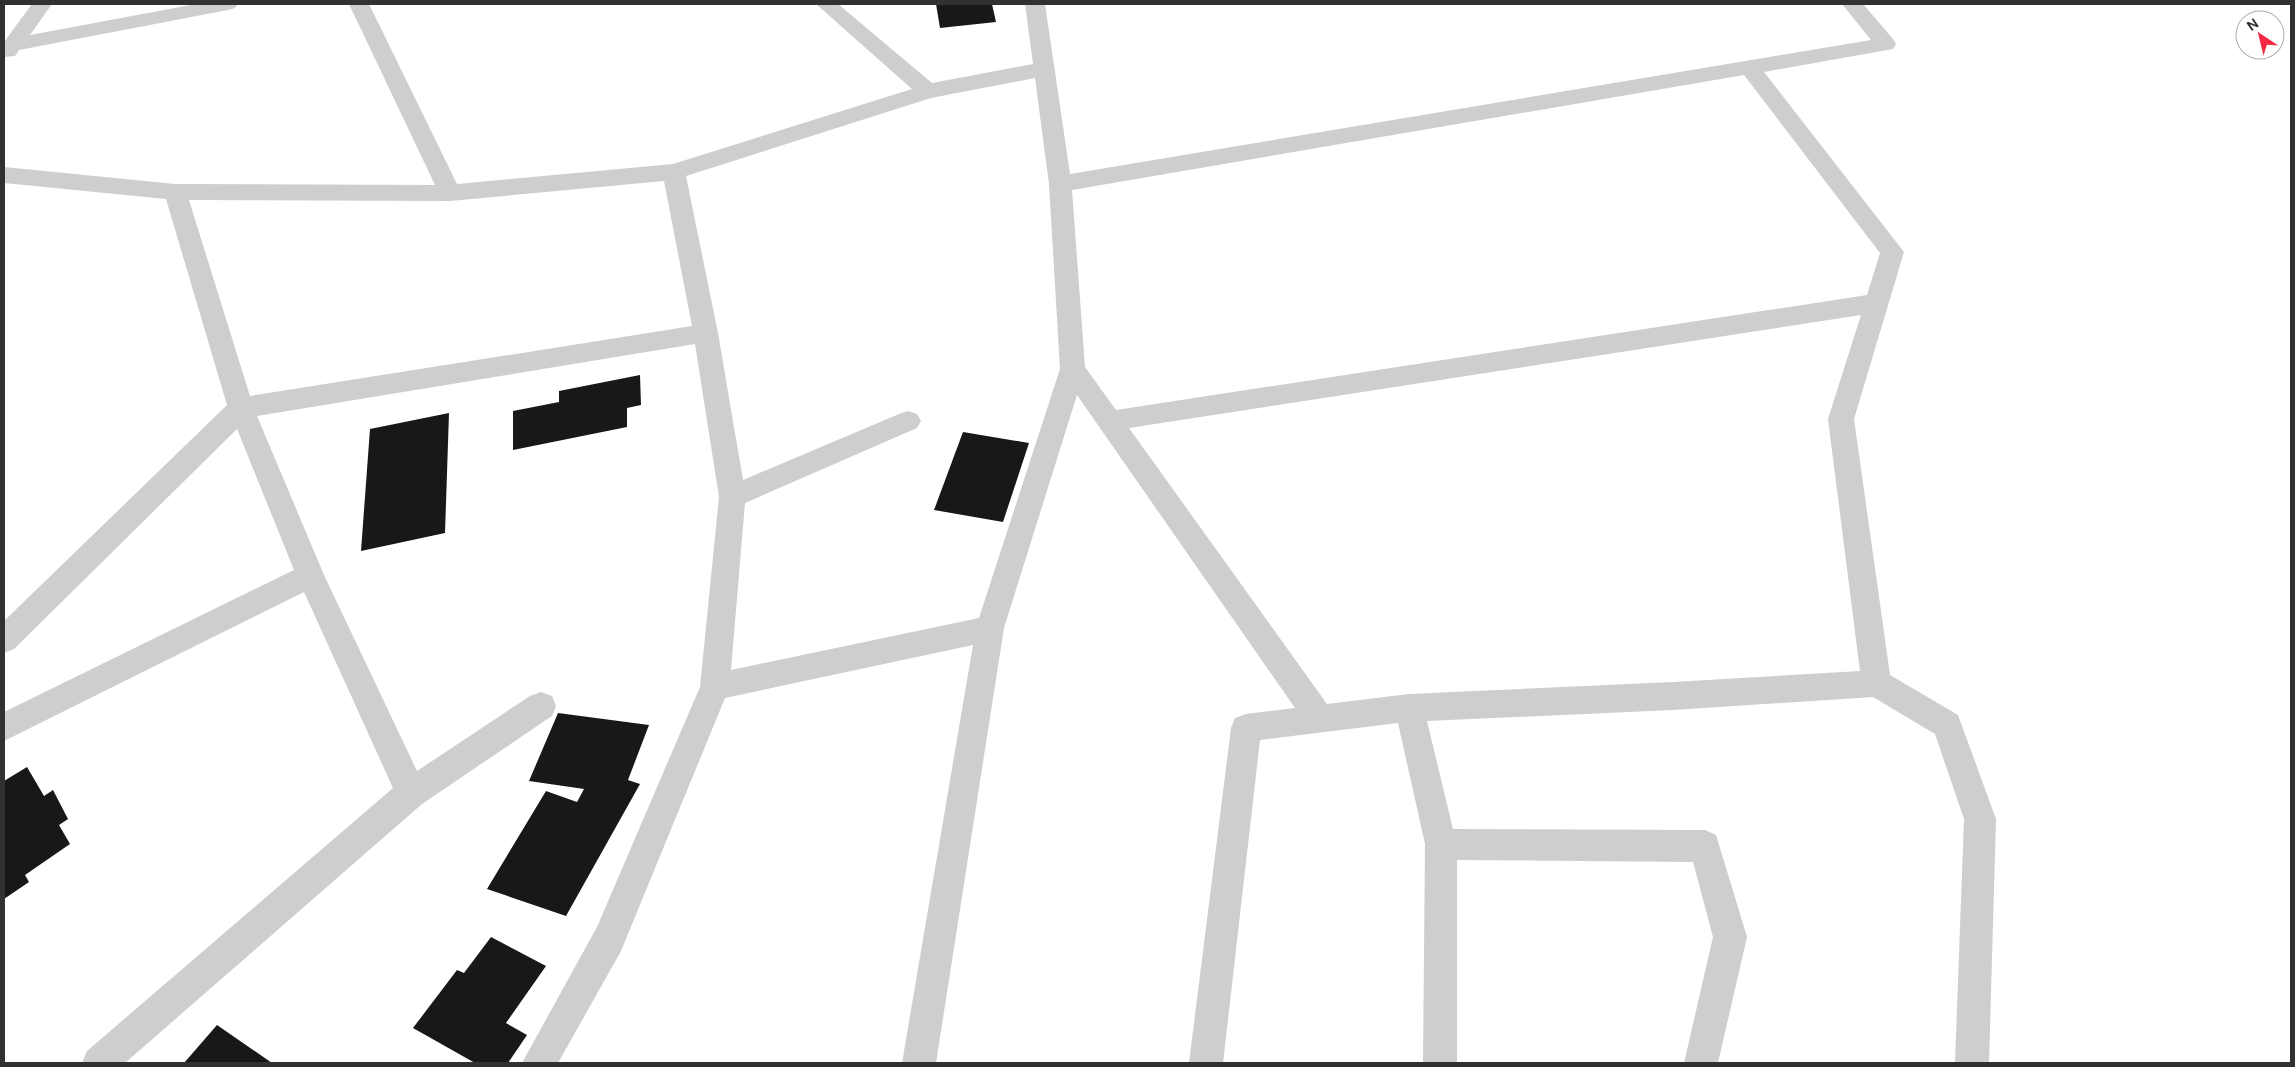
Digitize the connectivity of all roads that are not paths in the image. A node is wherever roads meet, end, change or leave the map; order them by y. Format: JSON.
{"nodes":[{"id":1,"x":42,"y":4,"type":"edge"},
{"id":2,"x":228,"y":4,"type":"edge"},
{"id":3,"x":359,"y":4,"type":"edge"},
{"id":4,"x":826,"y":4,"type":"edge"},
{"id":5,"x":1035,"y":4,"type":"edge"},
{"id":6,"x":1852,"y":4,"type":"edge"},
{"id":7,"x":8,"y":51,"type":"edge"},
{"id":8,"x":1748,"y":66,"type":"junction"},
{"id":9,"x":1044,"y":69,"type":"junction"},
{"id":10,"x":928,"y":91,"type":"junction"},
{"id":11,"x":674,"y":172,"type":"junction"},
{"id":12,"x":4,"y":176,"type":"edge"},
{"id":13,"x":1060,"y":184,"type":"junction"},
{"id":14,"x":175,"y":192,"type":"junction"},
{"id":15,"x":450,"y":192,"type":"junction"},
{"id":16,"x":1877,"y":302,"type":"junction"},
{"id":17,"x":706,"y":333,"type":"junction"},
{"id":18,"x":1072,"y":370,"type":"junction"},
{"id":19,"x":242,"y":408,"type":"junction"},
{"id":20,"x":908,"y":421,"type":"dead end"},
{"id":21,"x":1110,"y":421,"type":"junction"},
{"id":22,"x":732,"y":497,"type":"junction"},
{"id":23,"x":310,"y":575,"type":"junction"},
{"id":24,"x":990,"y":628,"type":"junction"},
{"id":25,"x":4,"y":640,"type":"edge"},
{"id":26,"x":1876,"y":683,"type":"junction"},
{"id":27,"x":715,"y":687,"type":"junction"},
{"id":28,"x":541,"y":706,"type":"dead end"},
{"id":29,"x":1409,"y":708,"type":"junction"},
{"id":30,"x":1320,"y":719,"type":"junction"},
{"id":31,"x":4,"y":727,"type":"edge"},
{"id":32,"x":412,"y":793,"type":"junction"},
{"id":33,"x":1441,"y":844,"type":"junction"},
{"id":34,"x":100,"y":1063,"type":"edge"},
{"id":35,"x":539,"y":1063,"type":"edge"},
{"id":36,"x":919,"y":1063,"type":"edge"},
{"id":37,"x":1206,"y":1063,"type":"edge"},
{"id":38,"x":1440,"y":1063,"type":"edge"},
{"id":39,"x":1701,"y":1063,"type":"edge"},
{"id":40,"x":1972,"y":1063,"type":"edge"}],
"edges":[{"from":1,"to":7,"type":"street"},
{"from":2,"to":7,"type":"street"},
{"from":3,"to":15,"type":"street"},
{"from":4,"to":10,"type":"street"},
{"from":5,"to":9,"type":"street"},
{"from":6,"to":8,"type":"street"},
{"from":8,"to":13,"type":"street"},
{"from":8,"to":16,"type":"street"},
{"from":9,"to":10,"type":"street"},
{"from":9,"to":13,"type":"street"},
{"from":10,"to":11,"type":"street"},
{"from":11,"to":15,"type":"street"},
{"from":11,"to":17,"type":"street"},
{"from":12,"to":14,"type":"street"},
{"from":13,"to":18,"type":"street"},
{"from":14,"to":15,"type":"street"},
{"from":14,"to":19,"type":"street"},
{"from":16,"to":21,"type":"street"},
{"from":16,"to":26,"type":"street"},
{"from":17,"to":19,"type":"street"},
{"from":17,"to":22,"type":"street"},
{"from":18,"to":21,"type":"street"},
{"from":18,"to":24,"type":"street"},
{"from":19,"to":23,"type":"street"},
{"from":19,"to":25,"type":"street"},
{"from":20,"to":22,"type":"street"},
{"from":21,"to":30,"type":"street"},
{"from":22,"to":27,"type":"street"},
{"from":23,"to":31,"type":"street"},
{"from":23,"to":32,"type":"street"},
{"from":24,"to":27,"type":"street"},
{"from":24,"to":36,"type":"street"},
{"from":26,"to":29,"type":"street"},
{"from":26,"to":40,"type":"street"},
{"from":27,"to":35,"type":"street"},
{"from":28,"to":32,"type":"street"},
{"from":29,"to":30,"type":"street"},
{"from":29,"to":33,"type":"street"},
{"from":30,"to":37,"type":"street"},
{"from":32,"to":34,"type":"street"},
{"from":33,"to":38,"type":"street"},
{"from":33,"to":39,"type":"street"}]}
